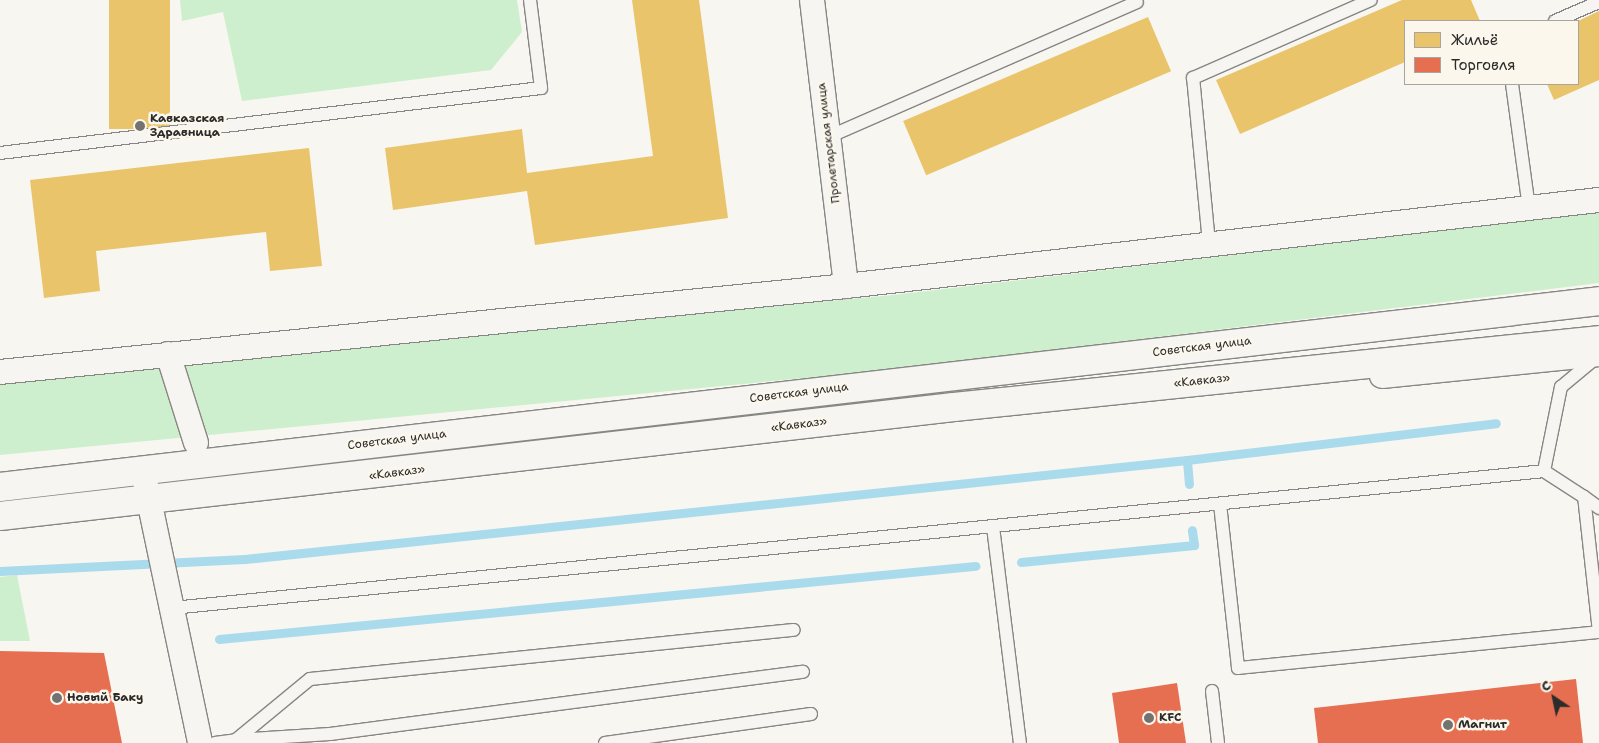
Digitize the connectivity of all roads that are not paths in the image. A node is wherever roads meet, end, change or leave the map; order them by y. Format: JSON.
{"nodes":[{"id":1,"x":530,"y":0,"type":"edge"},
{"id":2,"x":812,"y":0,"type":"edge"},
{"id":3,"x":1371,"y":0,"type":"edge"},
{"id":4,"x":1137,"y":2,"type":"dead end"},
{"id":5,"x":1599,"y":2,"type":"edge"},
{"id":6,"x":1557,"y":20,"type":"edge"},
{"id":7,"x":1512,"y":85,"type":"edge"},
{"id":8,"x":828,"y":136,"type":"junction"},
{"id":9,"x":0,"y":153,"type":"edge"},
{"id":10,"x":1599,"y":200,"type":"edge"},
{"id":11,"x":1529,"y":208,"type":"junction"},
{"id":12,"x":1209,"y":243,"type":"junction"},
{"id":13,"x":846,"y":286,"type":"junction"},
{"id":14,"x":1599,"y":301,"type":"edge"},
{"id":15,"x":1599,"y":340,"type":"edge"},
{"id":16,"x":168,"y":354,"type":"junction"},
{"id":17,"x":1599,"y":355,"type":"edge"},
{"id":18,"x":1306,"y":370,"type":"junction"},
{"id":19,"x":0,"y":372,"type":"edge"},
{"id":20,"x":196,"y":443,"type":"dead end"},
{"id":21,"x":144,"y":469,"type":"junction"},
{"id":22,"x":1544,"y":471,"type":"junction"},
{"id":23,"x":0,"y":488,"type":"edge"},
{"id":24,"x":1584,"y":497,"type":"junction"},
{"id":25,"x":148,"y":499,"type":"junction"},
{"id":26,"x":1220,"y":504,"type":"junction"},
{"id":27,"x":1599,"y":508,"type":"edge"},
{"id":28,"x":0,"y":516,"type":"edge"},
{"id":29,"x":993,"y":527,"type":"junction"},
{"id":30,"x":172,"y":608,"type":"junction"},
{"id":31,"x":794,"y":630,"type":"dead end"},
{"id":32,"x":803,"y":672,"type":"dead end"},
{"id":33,"x":1212,"y":691,"type":"dead end"},
{"id":34,"x":810,"y":714,"type":"dead end"},
{"id":35,"x":238,"y":742,"type":"edge"},
{"id":36,"x":200,"y":743,"type":"edge"},
{"id":37,"x":215,"y":743,"type":"edge"},
{"id":38,"x":605,"y":743,"type":"edge"},
{"id":39,"x":1020,"y":743,"type":"edge"},
{"id":40,"x":1218,"y":743,"type":"edge"}],
"edges":[{"from":1,"to":9,"type":"lane"},
{"from":2,"to":8,"type":"street","name":"Пролетарская улица"},
{"from":3,"to":12,"type":"lane"},
{"from":4,"to":8,"type":"lane"},
{"from":5,"to":6,"type":"lane"},
{"from":7,"to":11,"type":"lane"},
{"from":8,"to":13,"type":"street","name":"Пролетарская улица"},
{"from":10,"to":11,"type":"street"},
{"from":11,"to":12,"type":"street"},
{"from":12,"to":13,"type":"street"},
{"from":13,"to":16,"type":"street"},
{"from":14,"to":21,"type":"highway","name":"Советская улица"},
{"from":15,"to":18,"type":"highway","name":"«Кавказ»"},
{"from":16,"to":19,"type":"street"},
{"from":16,"to":20,"type":"street"},
{"from":17,"to":18,"type":"street"},
{"from":17,"to":22,"type":"lane"},
{"from":18,"to":25,"type":"highway","name":"«Кавказ»"},
{"from":21,"to":23,"type":"highway","name":"Советская улица"},
{"from":21,"to":25,"type":"street"},
{"from":22,"to":24,"type":"lane"},
{"from":22,"to":26,"type":"lane"},
{"from":24,"to":26,"type":"lane"},
{"from":24,"to":27,"type":"lane"},
{"from":25,"to":28,"type":"highway","name":"«Кавказ»"},
{"from":25,"to":30,"type":"street"},
{"from":26,"to":29,"type":"lane"},
{"from":29,"to":30,"type":"lane"},
{"from":29,"to":39,"type":"lane"},
{"from":30,"to":36,"type":"street"},
{"from":31,"to":35,"type":"lane"},
{"from":32,"to":35,"type":"lane"},
{"from":33,"to":40,"type":"lane"},
{"from":34,"to":38,"type":"lane"},
{"from":35,"to":37,"type":"lane"}]}
